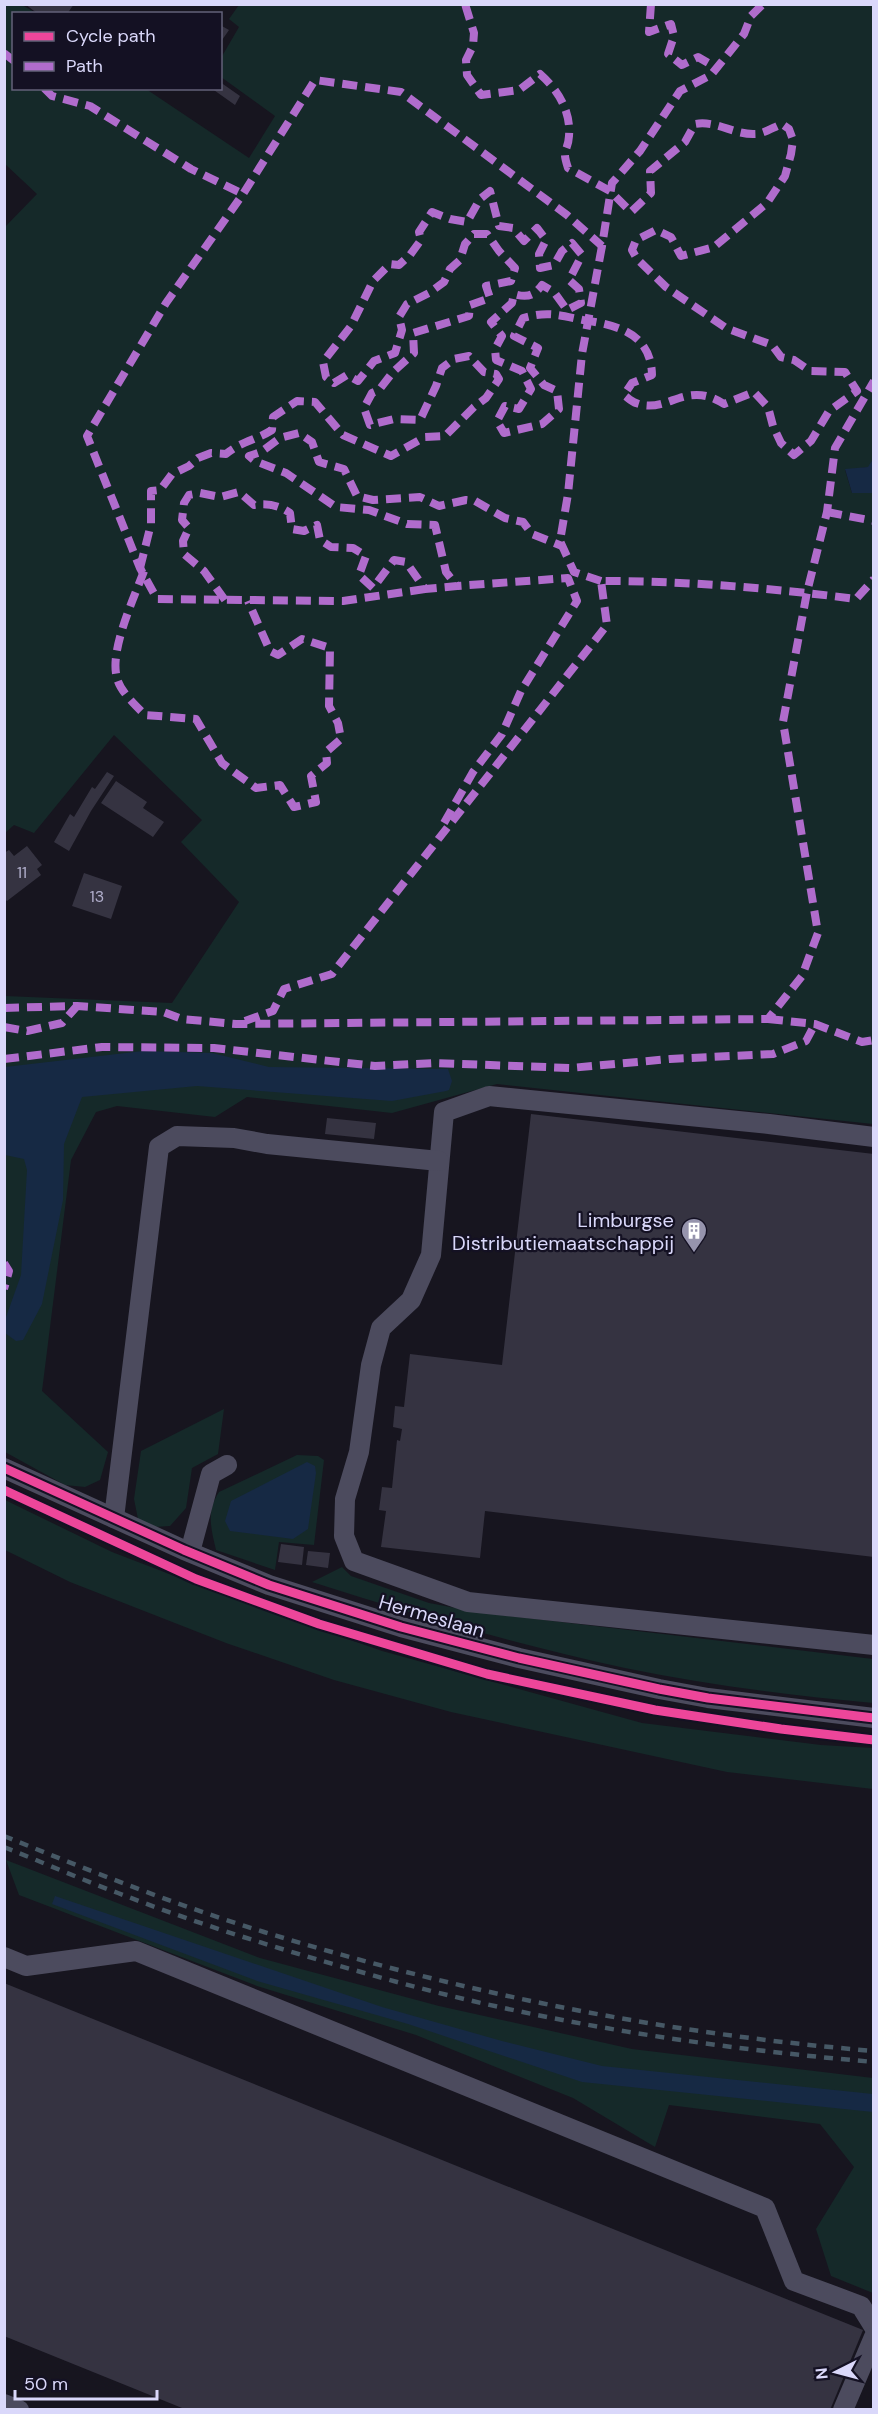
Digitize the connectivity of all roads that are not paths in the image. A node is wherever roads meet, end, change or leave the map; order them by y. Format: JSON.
{"nodes":[{"id":1,"x":873,"y":1137,"type":"edge"},
{"id":2,"x":439,"y":1161,"type":"junction"},
{"id":3,"x":227,"y":1465,"type":"dead end"},
{"id":4,"x":4,"y":1468,"type":"edge"},
{"id":5,"x":114,"y":1518,"type":"junction"},
{"id":6,"x":190,"y":1552,"type":"junction"},
{"id":7,"x":873,"y":1645,"type":"edge"},
{"id":8,"x":873,"y":1718,"type":"edge"},
{"id":9,"x":4,"y":1957,"type":"edge"},
{"id":10,"x":873,"y":2327,"type":"edge"},
{"id":11,"x":873,"y":2337,"type":"edge"},
{"id":12,"x":4,"y":2404,"type":"edge"},
{"id":13,"x":19,"y":2409,"type":"edge"},
{"id":14,"x":843,"y":2409,"type":"edge"}],
"edges":[{"from":1,"to":2,"type":"street"},
{"from":2,"to":5,"type":"street"},
{"from":2,"to":7,"type":"street"},
{"from":3,"to":6,"type":"street"},
{"from":4,"to":5,"type":"street","name":"Hermeslaan"},
{"from":5,"to":6,"type":"street","name":"Hermeslaan"},
{"from":6,"to":8,"type":"street","name":"Hermeslaan"},
{"from":9,"to":10,"type":"street"},
{"from":11,"to":14,"type":"street"},
{"from":12,"to":13,"type":"street"}]}
